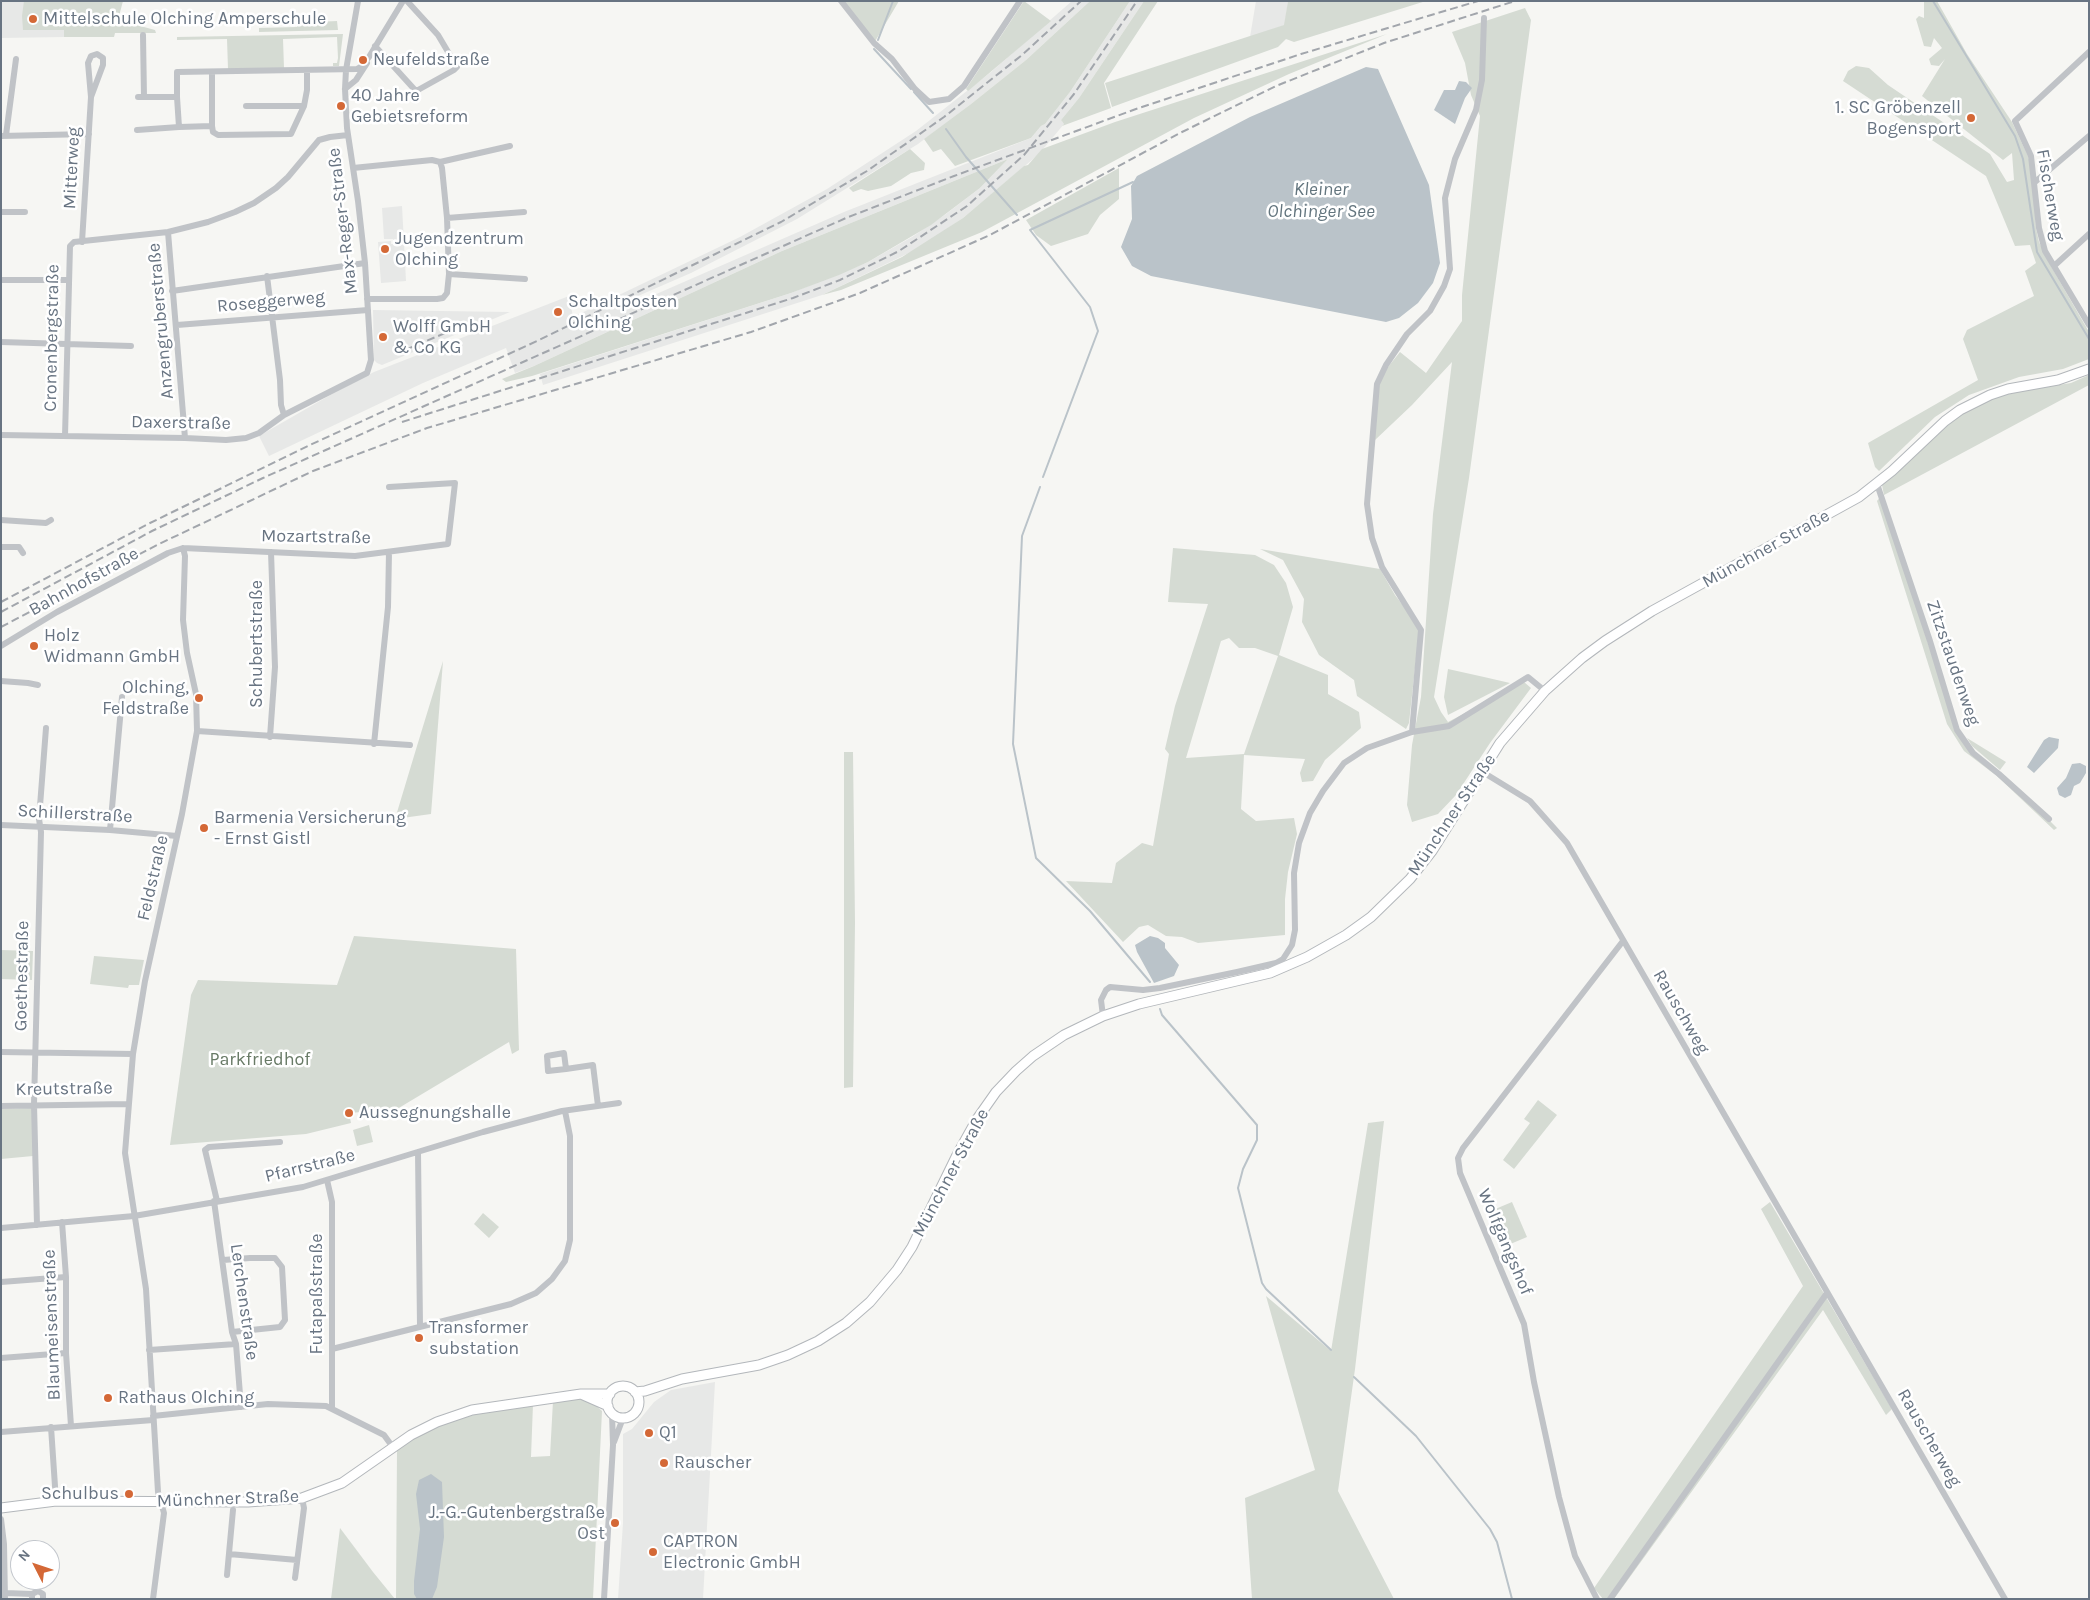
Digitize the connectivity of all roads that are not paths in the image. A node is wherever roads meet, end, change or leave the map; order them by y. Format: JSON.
{"nodes":[{"id":1,"x":358,"y":1,"type":"edge"},
{"id":2,"x":405,"y":1,"type":"edge"},
{"id":3,"x":841,"y":1,"type":"edge"},
{"id":4,"x":1020,"y":1,"type":"edge"},
{"id":5,"x":1484,"y":18,"type":"dead end"},
{"id":6,"x":143,"y":35,"type":"dead end"},
{"id":7,"x":375,"y":46,"type":"junction"},
{"id":8,"x":2089,"y":52,"type":"edge"},
{"id":9,"x":369,"y":57,"type":"junction"},
{"id":10,"x":16,"y":58,"type":"dead end"},
{"id":11,"x":346,"y":70,"type":"junction"},
{"id":12,"x":307,"y":71,"type":"junction"},
{"id":13,"x":212,"y":72,"type":"junction"},
{"id":14,"x":345,"y":89,"type":"junction"},
{"id":15,"x":91,"y":97,"type":"junction"},
{"id":16,"x":177,"y":97,"type":"junction"},
{"id":17,"x":246,"y":106,"type":"dead end"},
{"id":18,"x":304,"y":106,"type":"junction"},
{"id":19,"x":212,"y":126,"type":"junction"},
{"id":20,"x":178,"y":127,"type":"junction"},
{"id":21,"x":137,"y":130,"type":"dead end"},
{"id":22,"x":89,"y":134,"type":"junction"},
{"id":23,"x":4,"y":135,"type":"edge"},
{"id":24,"x":348,"y":136,"type":"junction"},
{"id":25,"x":2089,"y":136,"type":"edge"},
{"id":26,"x":510,"y":146,"type":"dead end"},
{"id":27,"x":440,"y":162,"type":"junction"},
{"id":28,"x":353,"y":168,"type":"junction"},
{"id":29,"x":2036,"y":182,"type":"junction"},
{"id":30,"x":1,"y":212,"type":"edge"},
{"id":31,"x":25,"y":212,"type":"dead end"},
{"id":32,"x":524,"y":212,"type":"dead end"},
{"id":33,"x":447,"y":218,"type":"junction"},
{"id":34,"x":168,"y":232,"type":"junction"},
{"id":35,"x":2089,"y":234,"type":"edge"},
{"id":36,"x":82,"y":242,"type":"junction"},
{"id":37,"x":365,"y":263,"type":"junction"},
{"id":38,"x":2054,"y":266,"type":"junction"},
{"id":39,"x":449,"y":274,"type":"junction"},
{"id":40,"x":267,"y":276,"type":"junction"},
{"id":41,"x":525,"y":279,"type":"dead end"},
{"id":42,"x":1,"y":280,"type":"edge"},
{"id":43,"x":69,"y":280,"type":"junction"},
{"id":44,"x":172,"y":291,"type":"junction"},
{"id":45,"x":367,"y":299,"type":"junction"},
{"id":46,"x":368,"y":310,"type":"junction"},
{"id":47,"x":272,"y":318,"type":"junction"},
{"id":48,"x":177,"y":325,"type":"junction"},
{"id":49,"x":2089,"y":325,"type":"edge"},
{"id":50,"x":1,"y":342,"type":"edge"},
{"id":51,"x":67,"y":343,"type":"junction"},
{"id":52,"x":131,"y":346,"type":"dead end"},
{"id":53,"x":370,"y":367,"type":"joint"},
{"id":54,"x":2089,"y":369,"type":"edge"},
{"id":55,"x":284,"y":415,"type":"junction"},
{"id":56,"x":1,"y":436,"type":"edge"},
{"id":57,"x":65,"y":436,"type":"junction"},
{"id":58,"x":185,"y":438,"type":"junction"},
{"id":59,"x":1877,"y":484,"type":"junction"},
{"id":60,"x":389,"y":487,"type":"dead end"},
{"id":61,"x":1,"y":520,"type":"edge"},
{"id":62,"x":51,"y":520,"type":"dead end"},
{"id":63,"x":1,"y":546,"type":"edge"},
{"id":64,"x":183,"y":548,"type":"junction"},
{"id":65,"x":23,"y":552,"type":"dead end"},
{"id":66,"x":271,"y":552,"type":"junction"},
{"id":67,"x":389,"y":552,"type":"junction"},
{"id":68,"x":1,"y":646,"type":"edge"},
{"id":69,"x":1,"y":681,"type":"edge"},
{"id":70,"x":38,"y":685,"type":"dead end"},
{"id":71,"x":1545,"y":692,"type":"junction"},
{"id":72,"x":122,"y":697,"type":"dead end"},
{"id":73,"x":46,"y":728,"type":"dead end"},
{"id":74,"x":197,"y":731,"type":"junction"},
{"id":75,"x":1412,"y":732,"type":"junction"},
{"id":76,"x":270,"y":737,"type":"junction"},
{"id":77,"x":374,"y":744,"type":"junction"},
{"id":78,"x":410,"y":745,"type":"dead end"},
{"id":79,"x":1481,"y":771,"type":"junction"},
{"id":80,"x":2049,"y":819,"type":"dead end"},
{"id":81,"x":1,"y":825,"type":"edge"},
{"id":82,"x":39,"y":826,"type":"junction"},
{"id":83,"x":110,"y":830,"type":"junction"},
{"id":84,"x":178,"y":836,"type":"junction"},
{"id":85,"x":1623,"y":941,"type":"junction"},
{"id":86,"x":1103,"y":1016,"type":"junction"},
{"id":87,"x":1,"y":1052,"type":"edge"},
{"id":88,"x":35,"y":1053,"type":"junction"},
{"id":89,"x":133,"y":1054,"type":"junction"},
{"id":90,"x":566,"y":1069,"type":"dead end"},
{"id":91,"x":34,"y":1104,"type":"junction"},
{"id":92,"x":128,"y":1104,"type":"junction"},
{"id":93,"x":619,"y":1104,"type":"dead end"},
{"id":94,"x":1,"y":1106,"type":"edge"},
{"id":95,"x":598,"y":1106,"type":"junction"},
{"id":96,"x":565,"y":1111,"type":"junction"},
{"id":97,"x":280,"y":1142,"type":"dead end"},
{"id":98,"x":418,"y":1152,"type":"junction"},
{"id":99,"x":327,"y":1180,"type":"junction"},
{"id":100,"x":216,"y":1201,"type":"junction"},
{"id":101,"x":134,"y":1216,"type":"junction"},
{"id":102,"x":62,"y":1222,"type":"junction"},
{"id":103,"x":37,"y":1225,"type":"junction"},
{"id":104,"x":1,"y":1228,"type":"edge"},
{"id":105,"x":223,"y":1260,"type":"junction"},
{"id":106,"x":66,"y":1277,"type":"junction"},
{"id":107,"x":1,"y":1282,"type":"edge"},
{"id":108,"x":1827,"y":1292,"type":"junction"},
{"id":109,"x":420,"y":1326,"type":"junction"},
{"id":110,"x":232,"y":1332,"type":"junction"},
{"id":111,"x":236,"y":1344,"type":"junction"},
{"id":112,"x":332,"y":1349,"type":"junction"},
{"id":113,"x":149,"y":1350,"type":"junction"},
{"id":114,"x":66,"y":1353,"type":"junction"},
{"id":115,"x":1,"y":1358,"type":"edge"},
{"id":116,"x":692,"y":1378,"type":"junction"},
{"id":117,"x":635,"y":1392,"type":"junction"},
{"id":118,"x":581,"y":1394,"type":"junction"},
{"id":119,"x":610,"y":1394,"type":"junction"},
{"id":120,"x":639,"y":1401,"type":"junction"},
{"id":121,"x":241,"y":1407,"type":"junction"},
{"id":122,"x":332,"y":1408,"type":"junction"},
{"id":123,"x":610,"y":1409,"type":"junction"},
{"id":124,"x":153,"y":1418,"type":"junction"},
{"id":125,"x":623,"y":1418,"type":"junction"},
{"id":126,"x":71,"y":1426,"type":"junction"},
{"id":127,"x":51,"y":1427,"type":"junction"},
{"id":128,"x":1,"y":1432,"type":"edge"},
{"id":129,"x":613,"y":1445,"type":"junction"},
{"id":130,"x":392,"y":1446,"type":"junction"},
{"id":131,"x":302,"y":1498,"type":"junction"},
{"id":132,"x":56,"y":1501,"type":"junction"},
{"id":133,"x":161,"y":1502,"type":"junction"},
{"id":134,"x":1,"y":1508,"type":"edge"},
{"id":135,"x":233,"y":1510,"type":"dead end"},
{"id":136,"x":1,"y":1519,"type":"edge"},
{"id":137,"x":229,"y":1554,"type":"junction"},
{"id":138,"x":296,"y":1560,"type":"junction"},
{"id":139,"x":227,"y":1575,"type":"dead end"},
{"id":140,"x":294,"y":1578,"type":"dead end"},
{"id":141,"x":5,"y":1596,"type":"edge"},
{"id":142,"x":32,"y":1596,"type":"edge"},
{"id":143,"x":43,"y":1599,"type":"edge"},
{"id":144,"x":153,"y":1599,"type":"edge"},
{"id":145,"x":604,"y":1599,"type":"edge"},
{"id":146,"x":1597,"y":1599,"type":"edge"},
{"id":147,"x":1610,"y":1599,"type":"edge"},
{"id":148,"x":2005,"y":1599,"type":"edge"}],
"edges":[{"from":1,"to":11,"type":"street","name":"Max-Reger-Straße"},
{"from":2,"to":7,"type":"street"},
{"from":2,"to":7,"type":"street"},
{"from":3,"to":4,"type":"street"},
{"from":5,"to":75,"type":"street"},
{"from":6,"to":16,"type":"street"},
{"from":7,"to":9,"type":"street"},
{"from":8,"to":29,"type":"street","name":"Fischerweg"},
{"from":9,"to":11,"type":"street"},
{"from":9,"to":14,"type":"street"},
{"from":10,"to":23,"type":"street"},
{"from":11,"to":12,"type":"street"},
{"from":11,"to":14,"type":"street","name":"Max-Reger-Straße"},
{"from":12,"to":13,"type":"street"},
{"from":12,"to":18,"type":"street"},
{"from":13,"to":16,"type":"street"},
{"from":13,"to":19,"type":"street"},
{"from":14,"to":24,"type":"street","name":"Max-Reger-Straße"},
{"from":15,"to":15,"type":"street","name":"Mitterweg"},
{"from":15,"to":22,"type":"street","name":"Mitterweg"},
{"from":16,"to":20,"type":"street"},
{"from":17,"to":18,"type":"street"},
{"from":18,"to":19,"type":"street"},
{"from":19,"to":20,"type":"street"},
{"from":20,"to":21,"type":"street"},
{"from":22,"to":23,"type":"street"},
{"from":22,"to":36,"type":"street","name":"Mitterweg"},
{"from":24,"to":28,"type":"street","name":"Max-Reger-Straße"},
{"from":24,"to":34,"type":"street"},
{"from":25,"to":29,"type":"street"},
{"from":26,"to":27,"type":"street"},
{"from":27,"to":28,"type":"street"},
{"from":27,"to":33,"type":"street"},
{"from":28,"to":37,"type":"street","name":"Max-Reger-Straße"},
{"from":29,"to":38,"type":"street","name":"Fischerweg"},
{"from":30,"to":31,"type":"street"},
{"from":32,"to":33,"type":"street"},
{"from":33,"to":39,"type":"street"},
{"from":34,"to":36,"type":"street"},
{"from":34,"to":44,"type":"street","name":"Anzengruberstraße"},
{"from":35,"to":38,"type":"street"},
{"from":36,"to":43,"type":"street","name":"Cronenbergstraße"},
{"from":37,"to":40,"type":"street"},
{"from":37,"to":45,"type":"street","name":"Max-Reger-Straße"},
{"from":38,"to":49,"type":"street","name":"Fischerweg"},
{"from":39,"to":41,"type":"street"},
{"from":39,"to":45,"type":"street"},
{"from":40,"to":44,"type":"street"},
{"from":40,"to":47,"type":"street"},
{"from":42,"to":43,"type":"street"},
{"from":43,"to":51,"type":"street","name":"Cronenbergstraße"},
{"from":44,"to":48,"type":"street","name":"Anzengruberstraße"},
{"from":45,"to":46,"type":"street","name":"Max-Reger-Straße"},
{"from":46,"to":47,"type":"street","name":"Roseggerweg"},
{"from":46,"to":53,"type":"street","name":"Max-Reger-Straße"},
{"from":47,"to":48,"type":"street","name":"Roseggerweg"},
{"from":47,"to":55,"type":"street"},
{"from":48,"to":58,"type":"street","name":"Anzengruberstraße"},
{"from":50,"to":51,"type":"street"},
{"from":51,"to":52,"type":"street"},
{"from":51,"to":57,"type":"street","name":"Cronenbergstraße"},
{"from":53,"to":55,"type":"street","name":"Daxerstraße"},
{"from":54,"to":59,"type":"main road","name":"Münchner Straße"},
{"from":55,"to":58,"type":"street","name":"Daxerstraße"},
{"from":56,"to":57,"type":"street","name":"Daxerstraße"},
{"from":57,"to":58,"type":"street","name":"Daxerstraße"},
{"from":59,"to":71,"type":"main road","name":"Münchner Straße"},
{"from":59,"to":80,"type":"street","name":"Zitzstaudenweg"},
{"from":60,"to":67,"type":"street","name":"Mozartstraße"},
{"from":61,"to":62,"type":"street"},
{"from":63,"to":65,"type":"street"},
{"from":64,"to":66,"type":"street","name":"Mozartstraße"},
{"from":64,"to":68,"type":"street","name":"Bahnhofstraße"},
{"from":64,"to":74,"type":"street","name":"Feldstraße"},
{"from":66,"to":67,"type":"street","name":"Mozartstraße"},
{"from":66,"to":76,"type":"street","name":"Schubertstraße"},
{"from":67,"to":77,"type":"street"},
{"from":69,"to":70,"type":"street"},
{"from":71,"to":75,"type":"street"},
{"from":71,"to":79,"type":"main road","name":"Münchner Straße"},
{"from":72,"to":83,"type":"street"},
{"from":73,"to":82,"type":"street","name":"Goethestraße"},
{"from":74,"to":76,"type":"street"},
{"from":74,"to":84,"type":"street","name":"Feldstraße"},
{"from":75,"to":86,"type":"street"},
{"from":76,"to":77,"type":"street"},
{"from":77,"to":78,"type":"street"},
{"from":79,"to":85,"type":"street","name":"Rauschweg"},
{"from":79,"to":86,"type":"main road","name":"Münchner Straße"},
{"from":81,"to":82,"type":"street","name":"Schillerstraße"},
{"from":82,"to":83,"type":"street","name":"Schillerstraße"},
{"from":82,"to":88,"type":"street","name":"Goethestraße"},
{"from":83,"to":84,"type":"street","name":"Schillerstraße"},
{"from":84,"to":89,"type":"street","name":"Feldstraße"},
{"from":85,"to":108,"type":"street","name":"Rauschweg"},
{"from":85,"to":146,"type":"street","name":"Wolfgangshof"},
{"from":86,"to":116,"type":"main road","name":"Münchner Straße"},
{"from":87,"to":88,"type":"street"},
{"from":88,"to":89,"type":"street"},
{"from":88,"to":91,"type":"street","name":"Goethestraße"},
{"from":89,"to":92,"type":"street","name":"Feldstraße"},
{"from":90,"to":95,"type":"street"},
{"from":91,"to":92,"type":"street","name":"Kreutstraße"},
{"from":91,"to":94,"type":"street","name":"Kreutstraße"},
{"from":91,"to":103,"type":"street","name":"Goethestraße"},
{"from":92,"to":101,"type":"street","name":"Feldstraße"},
{"from":93,"to":95,"type":"street","name":"Pfarrstraße"},
{"from":95,"to":96,"type":"street","name":"Pfarrstraße"},
{"from":96,"to":98,"type":"street","name":"Pfarrstraße"},
{"from":96,"to":109,"type":"street"},
{"from":97,"to":100,"type":"street","name":"Lerchenstraße"},
{"from":98,"to":99,"type":"street","name":"Pfarrstraße"},
{"from":98,"to":109,"type":"street"},
{"from":99,"to":100,"type":"street","name":"Pfarrstraße"},
{"from":99,"to":112,"type":"street","name":"Futapaßstraße"},
{"from":100,"to":101,"type":"street","name":"Pfarrstraße"},
{"from":100,"to":105,"type":"street","name":"Lerchenstraße"},
{"from":101,"to":102,"type":"street","name":"Pfarrstraße"},
{"from":101,"to":113,"type":"street","name":"Feldstraße"},
{"from":102,"to":103,"type":"street","name":"Pfarrstraße"},
{"from":102,"to":106,"type":"street","name":"Blaumeisenstraße"},
{"from":103,"to":104,"type":"street","name":"Pfarrstraße"},
{"from":105,"to":110,"type":"street","name":"Lerchenstraße"},
{"from":105,"to":110,"type":"street"},
{"from":106,"to":107,"type":"street"},
{"from":106,"to":114,"type":"street","name":"Blaumeisenstraße"},
{"from":108,"to":147,"type":"street"},
{"from":108,"to":148,"type":"street","name":"Rauscherweg"},
{"from":109,"to":112,"type":"street"},
{"from":110,"to":111,"type":"street","name":"Lerchenstraße"},
{"from":111,"to":113,"type":"street"},
{"from":111,"to":121,"type":"street","name":"Lerchenstraße"},
{"from":112,"to":122,"type":"street","name":"Futapaßstraße"},
{"from":113,"to":124,"type":"street","name":"Feldstraße"},
{"from":114,"to":115,"type":"street"},
{"from":114,"to":126,"type":"street","name":"Blaumeisenstraße"},
{"from":116,"to":117,"type":"main road"},
{"from":116,"to":120,"type":"main road"},
{"from":117,"to":119,"type":"main road"},
{"from":117,"to":120,"type":"main road"},
{"from":118,"to":119,"type":"main road","name":"Münchner Straße"},
{"from":118,"to":123,"type":"main road"},
{"from":118,"to":130,"type":"main road","name":"Münchner Straße"},
{"from":119,"to":123,"type":"main road"},
{"from":120,"to":125,"type":"main road"},
{"from":121,"to":122,"type":"street"},
{"from":121,"to":124,"type":"street"},
{"from":122,"to":130,"type":"street"},
{"from":123,"to":125,"type":"main road"},
{"from":123,"to":129,"type":"street"},
{"from":124,"to":126,"type":"street"},
{"from":124,"to":133,"type":"street","name":"Feldstraße"},
{"from":125,"to":129,"type":"street"},
{"from":126,"to":127,"type":"street"},
{"from":127,"to":128,"type":"street"},
{"from":127,"to":132,"type":"street"},
{"from":129,"to":145,"type":"street"},
{"from":130,"to":131,"type":"main road","name":"Münchner Straße"},
{"from":131,"to":133,"type":"main road","name":"Münchner Straße"},
{"from":131,"to":138,"type":"street"},
{"from":132,"to":133,"type":"main road","name":"Münchner Straße"},
{"from":132,"to":134,"type":"main road","name":"Münchner Straße"},
{"from":133,"to":144,"type":"street","name":"Feldstraße"},
{"from":135,"to":137,"type":"street"},
{"from":136,"to":141,"type":"street"},
{"from":137,"to":138,"type":"street"},
{"from":137,"to":139,"type":"street"},
{"from":138,"to":140,"type":"street"},
{"from":141,"to":142,"type":"street"},
{"from":142,"to":143,"type":"street"}]}
